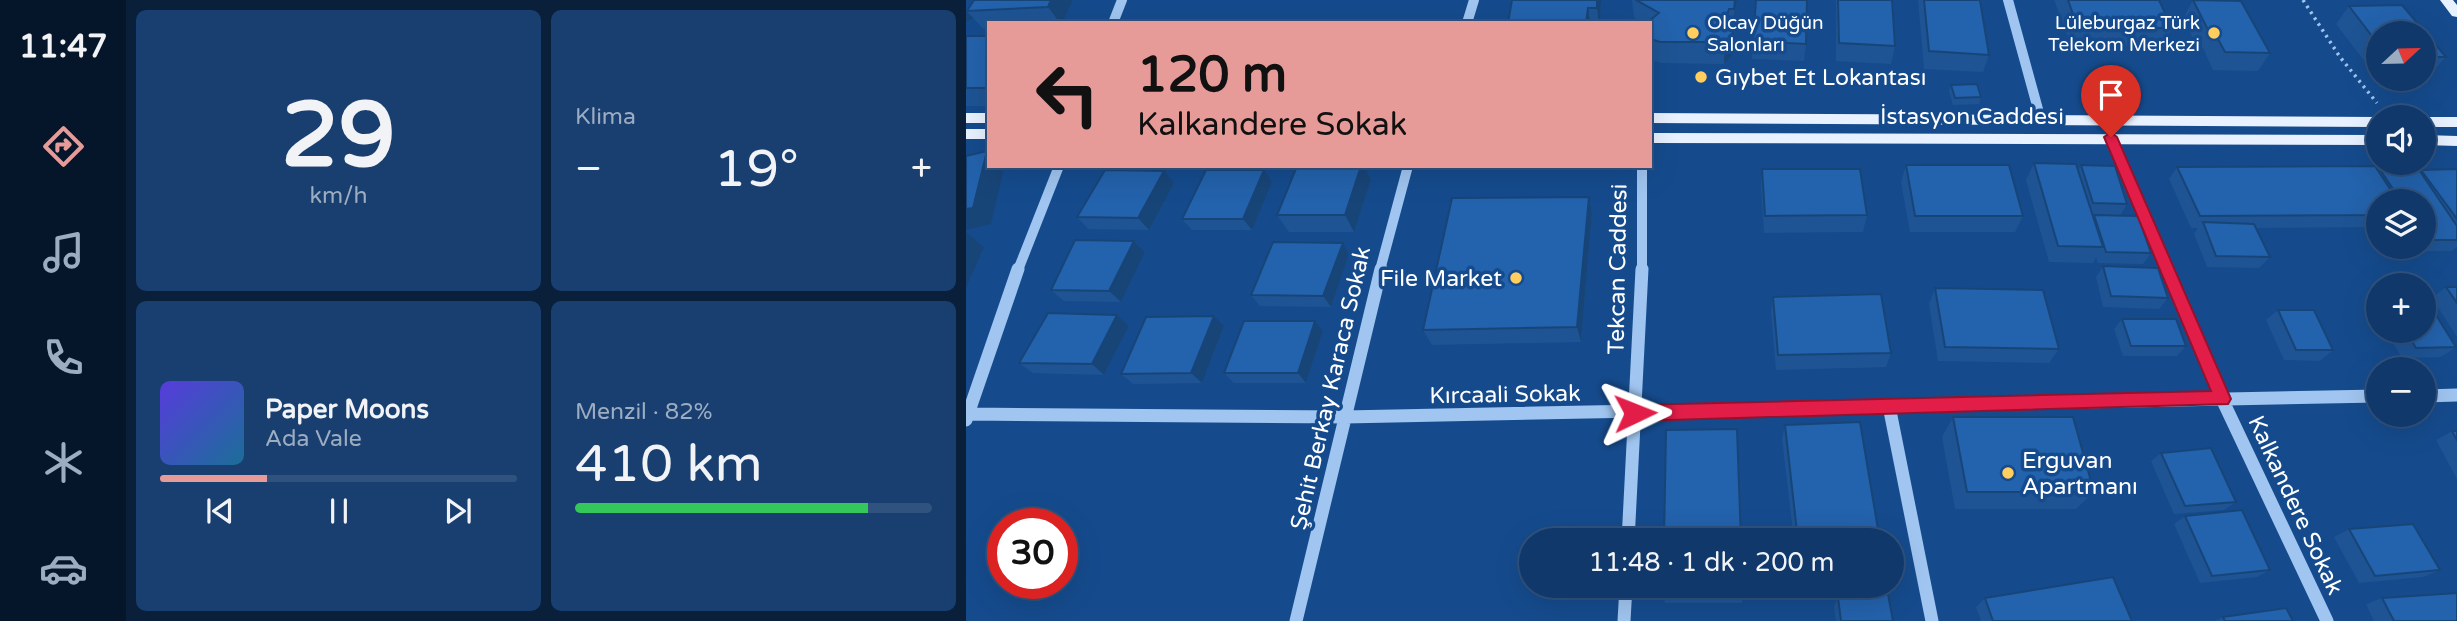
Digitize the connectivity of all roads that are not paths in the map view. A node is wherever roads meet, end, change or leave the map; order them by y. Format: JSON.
{"nodes":[{"id":1,"x":1122,"y":0,"type":"edge"},
{"id":2,"x":1474,"y":0,"type":"edge"},
{"id":3,"x":2008,"y":0,"type":"edge"},
{"id":4,"x":2446,"y":0,"type":"edge"},
{"id":5,"x":2457,"y":13,"type":"edge"},
{"id":6,"x":1115,"y":21,"type":"edge"},
{"id":7,"x":1468,"y":21,"type":"edge"},
{"id":8,"x":2366,"y":114,"type":"edge"},
{"id":9,"x":966,"y":118,"type":"edge"},
{"id":10,"x":987,"y":118,"type":"edge"},
{"id":11,"x":1652,"y":118,"type":"edge"},
{"id":12,"x":2040,"y":120,"type":"junction"},
{"id":13,"x":2436,"y":122,"type":"edge"},
{"id":14,"x":2457,"y":122,"type":"edge"},
{"id":15,"x":966,"y":134,"type":"edge"},
{"id":16,"x":987,"y":134,"type":"edge"},
{"id":17,"x":2111,"y":137,"type":"junction"},
{"id":18,"x":1652,"y":138,"type":"edge"},
{"id":19,"x":2045,"y":138,"type":"junction"},
{"id":20,"x":2366,"y":140,"type":"edge"},
{"id":21,"x":2436,"y":140,"type":"edge"},
{"id":22,"x":2457,"y":141,"type":"edge"},
{"id":23,"x":1058,"y":168,"type":"edge"},
{"id":24,"x":1407,"y":168,"type":"edge"},
{"id":25,"x":1642,"y":168,"type":"edge"},
{"id":26,"x":2457,"y":395,"type":"edge"},
{"id":27,"x":2366,"y":396,"type":"edge"},
{"id":28,"x":2436,"y":396,"type":"edge"},
{"id":29,"x":2222,"y":399,"type":"junction"},
{"id":30,"x":1889,"y":405,"type":"junction"},
{"id":31,"x":1635,"y":413,"type":"junction"},
{"id":32,"x":967,"y":417,"type":"edge"},
{"id":33,"x":1345,"y":417,"type":"junction"},
{"id":34,"x":1629,"y":528,"type":"edge"},
{"id":35,"x":1625,"y":598,"type":"edge"},
{"id":36,"x":1296,"y":621,"type":"edge"},
{"id":37,"x":1624,"y":621,"type":"edge"},
{"id":38,"x":1932,"y":621,"type":"edge"},
{"id":39,"x":2327,"y":621,"type":"edge"}],
"edges":[{"from":1,"to":6,"type":"street"},
{"from":2,"to":7,"type":"street"},
{"from":3,"to":12,"type":"street"},
{"from":4,"to":5,"type":"main road"},
{"from":8,"to":12,"type":"main road","name":"İstasyon Caddesi"},
{"from":9,"to":10,"type":"main road"},
{"from":11,"to":12,"type":"main road","name":"İstasyon Caddesi"},
{"from":12,"to":19,"type":"main road"},
{"from":13,"to":14,"type":"main road"},
{"from":15,"to":16,"type":"main road"},
{"from":17,"to":19,"type":"main road","name":"İstasyon Caddesi"},
{"from":17,"to":20,"type":"main road","name":"İstasyon Caddesi"},
{"from":17,"to":29,"type":"street","name":"Kalkandere Sokak"},
{"from":18,"to":19,"type":"main road","name":"İstasyon Caddesi"},
{"from":21,"to":22,"type":"main road"},
{"from":23,"to":32,"type":"street"},
{"from":24,"to":33,"type":"street","name":"Şehit Berkay Karaca Sokak"},
{"from":25,"to":31,"type":"street","name":"Tekcan Caddesi"},
{"from":26,"to":28,"type":"street"},
{"from":27,"to":29,"type":"street","name":"Kırcaali Sokak"},
{"from":29,"to":30,"type":"street","name":"Kırcaali Sokak"},
{"from":29,"to":39,"type":"street","name":"Kalkandere Sokak"},
{"from":30,"to":31,"type":"street","name":"Kırcaali Sokak"},
{"from":30,"to":38,"type":"street"},
{"from":31,"to":33,"type":"street","name":"Kırcaali Sokak"},
{"from":31,"to":34,"type":"street","name":"Tekcan Caddesi"},
{"from":32,"to":33,"type":"street","name":"Kırcaali Sokak"},
{"from":33,"to":36,"type":"street","name":"Şehit Berkay Karaca Sokak"},
{"from":35,"to":37,"type":"street"}]}
